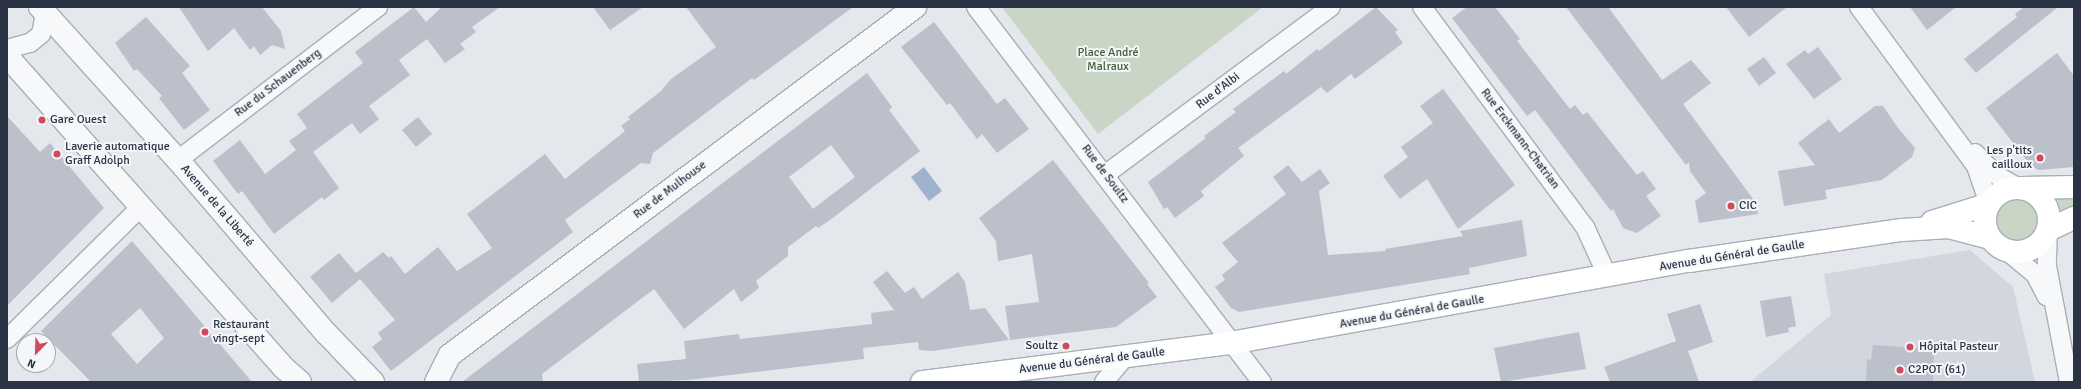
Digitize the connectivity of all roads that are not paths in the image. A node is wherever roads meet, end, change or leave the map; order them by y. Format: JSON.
{"nodes":[{"id":1,"x":378,"y":7,"type":"edge"},
{"id":2,"x":915,"y":7,"type":"edge"},
{"id":3,"x":976,"y":7,"type":"edge"},
{"id":4,"x":1330,"y":7,"type":"edge"},
{"id":5,"x":1422,"y":7,"type":"edge"},
{"id":6,"x":1859,"y":7,"type":"edge"},
{"id":7,"x":43,"y":9,"type":"edge"},
{"id":8,"x":7,"y":49,"type":"edge"},
{"id":9,"x":7,"y":56,"type":"edge"},
{"id":10,"x":1949,"y":126,"type":"junction"},
{"id":11,"x":178,"y":160,"type":"junction"},
{"id":12,"x":1106,"y":174,"type":"junction"},
{"id":13,"x":2074,"y":187,"type":"edge"},
{"id":14,"x":2019,"y":188,"type":"junction"},
{"id":15,"x":1989,"y":204,"type":"junction"},
{"id":16,"x":141,"y":207,"type":"junction"},
{"id":17,"x":2074,"y":218,"type":"edge"},
{"id":18,"x":1902,"y":230,"type":"junction"},
{"id":19,"x":2048,"y":230,"type":"junction"},
{"id":20,"x":1998,"y":244,"type":"junction"},
{"id":21,"x":1608,"y":278,"type":"junction"},
{"id":22,"x":2058,"y":324,"type":"junction"},
{"id":23,"x":7,"y":339,"type":"edge"},
{"id":24,"x":1231,"y":344,"type":"junction"},
{"id":25,"x":1125,"y":357,"type":"junction"},
{"id":26,"x":300,"y":382,"type":"edge"},
{"id":27,"x":373,"y":382,"type":"edge"},
{"id":28,"x":436,"y":382,"type":"edge"},
{"id":29,"x":922,"y":382,"type":"edge"},
{"id":30,"x":1104,"y":382,"type":"edge"},
{"id":31,"x":1262,"y":382,"type":"edge"},
{"id":32,"x":2069,"y":382,"type":"edge"}],
"edges":[{"from":1,"to":11,"type":"street","name":"Rue du Schauenberg"},
{"from":2,"to":28,"type":"street","name":"Rue de Mulhouse"},
{"from":3,"to":12,"type":"street","name":"Rue de Soultz"},
{"from":4,"to":12,"type":"street","name":"Rue d'Albi"},
{"from":5,"to":21,"type":"street","name":"Rue Erckmann-Chatrian"},
{"from":6,"to":10,"type":"street"},
{"from":7,"to":8,"type":"street","name":"Avenue de la Liberté"},
{"from":7,"to":11,"type":"street","name":"Avenue de la Liberté"},
{"from":9,"to":16,"type":"street"},
{"from":10,"to":14,"type":"street"},
{"from":10,"to":15,"type":"street"},
{"from":11,"to":27,"type":"street","name":"Avenue de la Liberté"},
{"from":12,"to":24,"type":"street","name":"Rue de Soultz"},
{"from":13,"to":14,"type":"main road"},
{"from":14,"to":15,"type":"main road"},
{"from":14,"to":19,"type":"main road"},
{"from":15,"to":18,"type":"main road","name":"Avenue du Général de Gaulle"},
{"from":15,"to":20,"type":"main road"},
{"from":16,"to":23,"type":"street"},
{"from":16,"to":26,"type":"street"},
{"from":17,"to":19,"type":"main road"},
{"from":18,"to":20,"type":"main road","name":"Avenue du Général de Gaulle"},
{"from":18,"to":21,"type":"main road","name":"Avenue du Général de Gaulle"},
{"from":19,"to":20,"type":"main road"},
{"from":19,"to":22,"type":"street"},
{"from":20,"to":22,"type":"street"},
{"from":21,"to":24,"type":"main road","name":"Avenue du Général de Gaulle"},
{"from":22,"to":32,"type":"street"},
{"from":24,"to":25,"type":"main road","name":"Avenue du Général de Gaulle"},
{"from":24,"to":31,"type":"street","name":"Rue de Soultz"},
{"from":25,"to":29,"type":"main road","name":"Avenue du Général de Gaulle"},
{"from":25,"to":30,"type":"street"}]}
